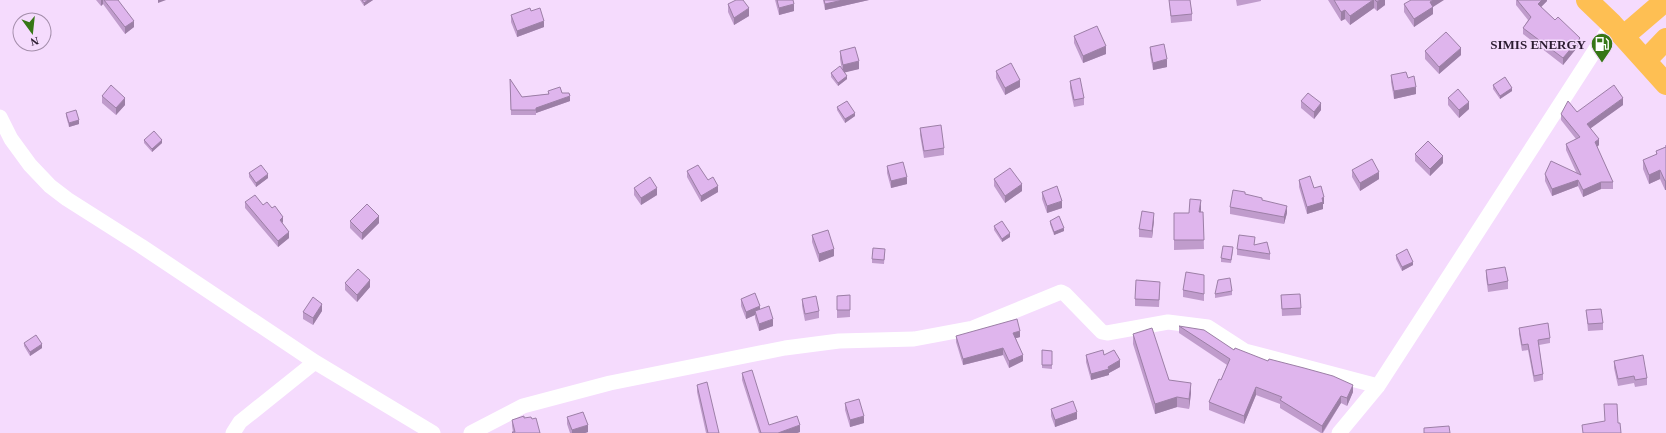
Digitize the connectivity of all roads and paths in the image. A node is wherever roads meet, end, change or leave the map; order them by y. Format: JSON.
{"nodes":[{"id":1,"x":1587,"y":0,"type":"edge"},
{"id":2,"x":1666,"y":0,"type":"edge"},
{"id":3,"x":1618,"y":30,"type":"junction"},
{"id":4,"x":1666,"y":39,"type":"edge"},
{"id":5,"x":1646,"y":60,"type":"junction"},
{"id":6,"x":1666,"y":84,"type":"edge"},
{"id":7,"x":0,"y":117,"type":"edge"},
{"id":8,"x":315,"y":362,"type":"junction"},
{"id":9,"x":1378,"y":386,"type":"junction"},
{"id":10,"x":233,"y":433,"type":"edge"},
{"id":11,"x":433,"y":433,"type":"edge"},
{"id":12,"x":471,"y":433,"type":"edge"},
{"id":13,"x":1338,"y":433,"type":"edge"}],
"edges":[{"from":1,"to":3,"type":"highway"},
{"from":2,"to":3,"type":"highway"},
{"from":3,"to":5,"type":"highway"},
{"from":3,"to":9,"type":"street"},
{"from":4,"to":5,"type":"highway"},
{"from":5,"to":6,"type":"highway"},
{"from":7,"to":8,"type":"street"},
{"from":8,"to":10,"type":"street"},
{"from":8,"to":11,"type":"street"},
{"from":9,"to":12,"type":"street"},
{"from":9,"to":13,"type":"street"}]}
